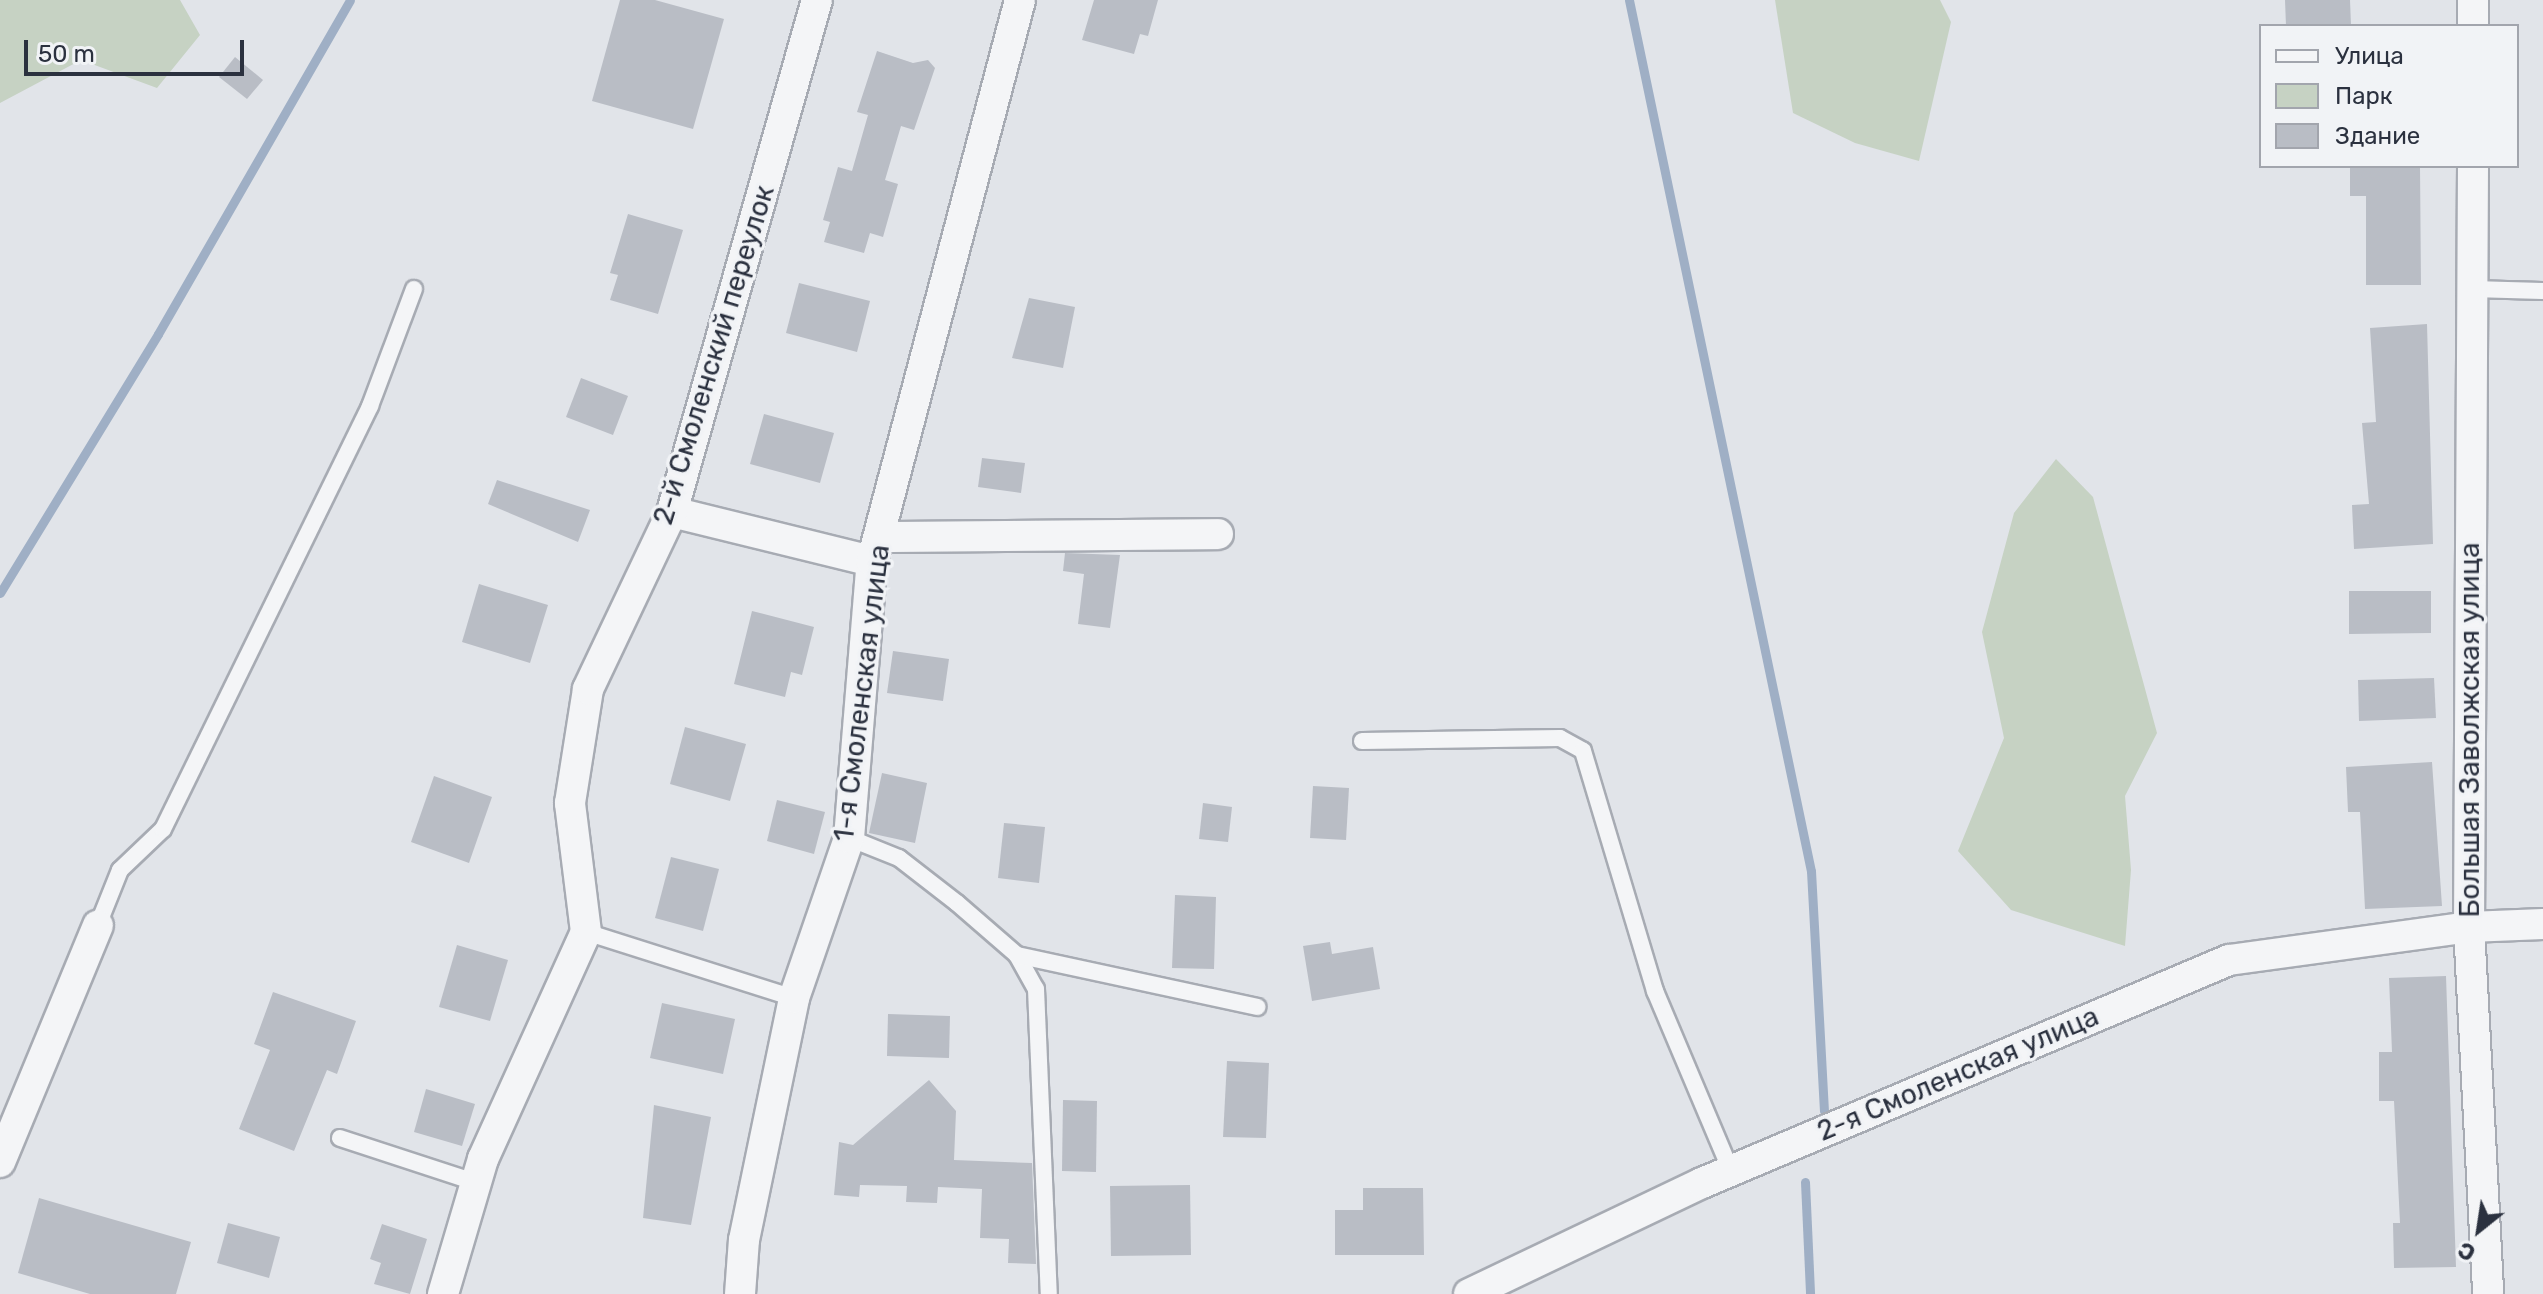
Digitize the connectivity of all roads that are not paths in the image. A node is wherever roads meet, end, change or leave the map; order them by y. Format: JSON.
{"nodes":[{"id":1,"x":817,"y":0,"type":"edge"},
{"id":2,"x":1020,"y":0,"type":"edge"},
{"id":3,"x":2473,"y":0,"type":"edge"},
{"id":4,"x":2473,"y":24,"type":"edge"},
{"id":5,"x":2473,"y":168,"type":"edge"},
{"id":6,"x":414,"y":289,"type":"dead end"},
{"id":7,"x":2472,"y":289,"type":"junction"},
{"id":8,"x":2543,"y":291,"type":"edge"},
{"id":9,"x":672,"y":512,"type":"junction"},
{"id":10,"x":1218,"y":534,"type":"dead end"},
{"id":11,"x":875,"y":549,"type":"junction"},
{"id":12,"x":1362,"y":741,"type":"dead end"},
{"id":13,"x":849,"y":838,"type":"junction"},
{"id":14,"x":2543,"y":924,"type":"edge"},
{"id":15,"x":98,"y":925,"type":"joint"},
{"id":16,"x":2469,"y":927,"type":"junction"},
{"id":17,"x":586,"y":932,"type":"junction"},
{"id":18,"x":1017,"y":955,"type":"junction"},
{"id":19,"x":794,"y":998,"type":"junction"},
{"id":20,"x":1257,"y":1007,"type":"dead end"},
{"id":21,"x":340,"y":1138,"type":"dead end"},
{"id":22,"x":0,"y":1162,"type":"edge"},
{"id":23,"x":1731,"y":1171,"type":"junction"},
{"id":24,"x":475,"y":1182,"type":"junction"},
{"id":25,"x":443,"y":1294,"type":"edge"},
{"id":26,"x":740,"y":1294,"type":"edge"},
{"id":27,"x":1049,"y":1294,"type":"edge"},
{"id":28,"x":1469,"y":1294,"type":"edge"},
{"id":29,"x":2488,"y":1294,"type":"edge"}],
"edges":[{"from":1,"to":9,"type":"street","name":"2-й Смоленский переулок"},
{"from":2,"to":11,"type":"street","name":"1-я Смоленская улица"},
{"from":3,"to":4,"type":"street"},
{"from":5,"to":7,"type":"street","name":"Большая Заволжская улица"},
{"from":6,"to":15,"type":"lane"},
{"from":7,"to":8,"type":"lane"},
{"from":7,"to":16,"type":"street","name":"Большая Заволжская улица"},
{"from":9,"to":11,"type":"street"},
{"from":9,"to":17,"type":"street","name":"2-й Смоленский переулок"},
{"from":10,"to":11,"type":"street"},
{"from":11,"to":13,"type":"street","name":"1-я Смоленская улица"},
{"from":12,"to":23,"type":"lane"},
{"from":13,"to":18,"type":"lane"},
{"from":13,"to":19,"type":"street","name":"1-я Смоленская улица"},
{"from":14,"to":16,"type":"street","name":"2-я Смоленская улица"},
{"from":15,"to":22,"type":"street"},
{"from":16,"to":23,"type":"street","name":"2-я Смоленская улица"},
{"from":16,"to":29,"type":"street","name":"Большая Заволжская улица"},
{"from":17,"to":19,"type":"lane"},
{"from":17,"to":24,"type":"street"},
{"from":18,"to":20,"type":"lane"},
{"from":18,"to":27,"type":"lane"},
{"from":19,"to":26,"type":"street","name":"1-я Смоленская улица"},
{"from":21,"to":24,"type":"lane"},
{"from":23,"to":28,"type":"street","name":"2-я Смоленская улица"},
{"from":24,"to":25,"type":"street"}]}
